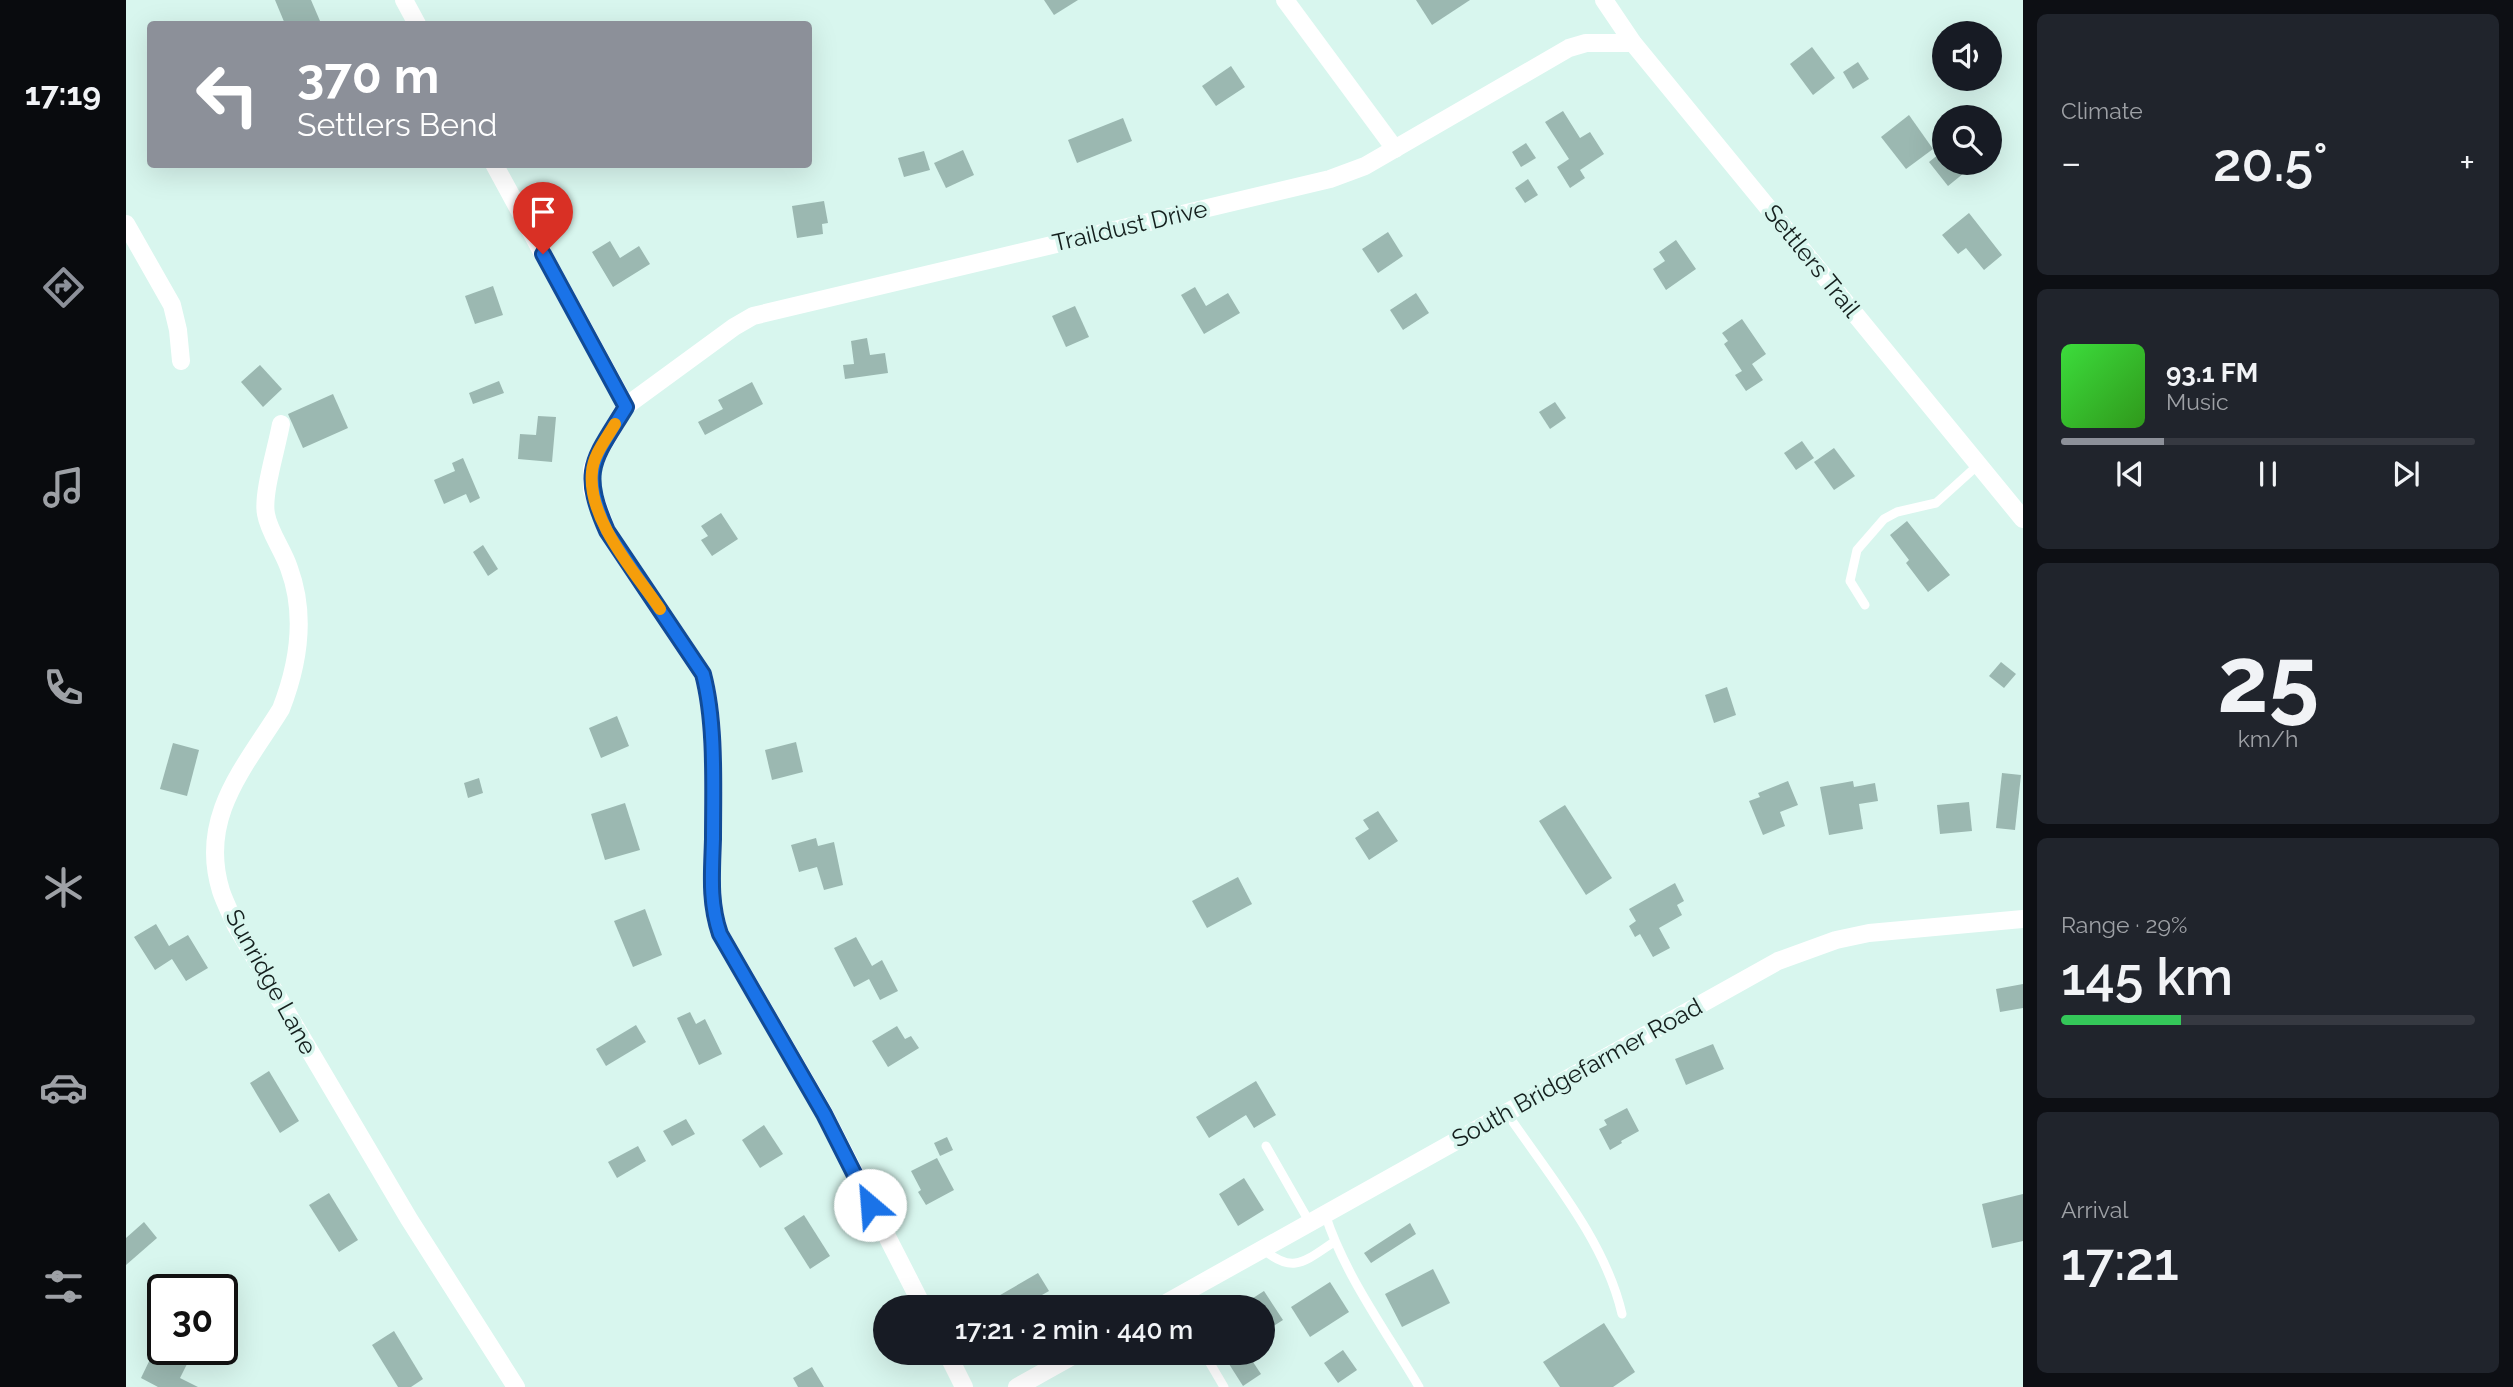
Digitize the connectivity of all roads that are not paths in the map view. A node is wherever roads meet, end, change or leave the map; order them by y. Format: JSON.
{"nodes":[{"id":1,"x":404,"y":0,"type":"edge"},
{"id":2,"x":1285,"y":0,"type":"edge"},
{"id":3,"x":1604,"y":0,"type":"edge"},
{"id":4,"x":415,"y":21,"type":"edge"},
{"id":5,"x":1633,"y":43,"type":"junction"},
{"id":6,"x":1395,"y":149,"type":"junction"},
{"id":7,"x":496,"y":168,"type":"edge"},
{"id":8,"x":126,"y":224,"type":"edge"},
{"id":9,"x":181,"y":361,"type":"dead end"},
{"id":10,"x":626,"y":407,"type":"junction"},
{"id":11,"x":281,"y":424,"type":"dead end"},
{"id":12,"x":1978,"y":465,"type":"junction"},
{"id":13,"x":2023,"y":519,"type":"edge"},
{"id":14,"x":1865,"y":605,"type":"dead end"},
{"id":15,"x":2023,"y":919,"type":"edge"},
{"id":16,"x":1506,"y":1112,"type":"junction"},
{"id":17,"x":1266,"y":1146,"type":"dead end"},
{"id":18,"x":1317,"y":1219,"type":"junction"},
{"id":19,"x":1334,"y":1242,"type":"junction"},
{"id":20,"x":1263,"y":1249,"type":"junction"},
{"id":21,"x":917,"y":1295,"type":"edge"},
{"id":22,"x":1187,"y":1295,"type":"edge"},
{"id":23,"x":1622,"y":1314,"type":"dead end"},
{"id":24,"x":953,"y":1365,"type":"edge"},
{"id":25,"x":1056,"y":1365,"type":"edge"},
{"id":26,"x":1211,"y":1365,"type":"edge"},
{"id":27,"x":516,"y":1387,"type":"edge"},
{"id":28,"x":964,"y":1387,"type":"edge"},
{"id":29,"x":1017,"y":1387,"type":"edge"},
{"id":30,"x":1224,"y":1387,"type":"edge"},
{"id":31,"x":1419,"y":1387,"type":"edge"}],
"edges":[{"from":1,"to":4,"type":"street"},
{"from":2,"to":6,"type":"street"},
{"from":3,"to":5,"type":"street","name":"Settlers Trail"},
{"from":5,"to":6,"type":"street","name":"Traildust Drive"},
{"from":5,"to":12,"type":"street","name":"Settlers Trail"},
{"from":6,"to":10,"type":"street","name":"Traildust Drive"},
{"from":7,"to":10,"type":"street"},
{"from":8,"to":9,"type":"street"},
{"from":10,"to":21,"type":"street"},
{"from":11,"to":27,"type":"street","name":"Sunridge Lane"},
{"from":12,"to":13,"type":"street","name":"Settlers Trail"},
{"from":12,"to":14,"type":"lane"},
{"from":15,"to":16,"type":"street","name":"South Bridgefarmer Road"},
{"from":16,"to":18,"type":"street","name":"South Bridgefarmer Road"},
{"from":16,"to":23,"type":"lane"},
{"from":17,"to":18,"type":"lane"},
{"from":18,"to":19,"type":"lane"},
{"from":18,"to":20,"type":"street","name":"South Bridgefarmer Road"},
{"from":19,"to":20,"type":"lane"},
{"from":19,"to":31,"type":"lane"},
{"from":20,"to":22,"type":"street","name":"South Bridgefarmer Road"},
{"from":24,"to":28,"type":"street"},
{"from":25,"to":29,"type":"street"},
{"from":26,"to":30,"type":"lane"}]}
